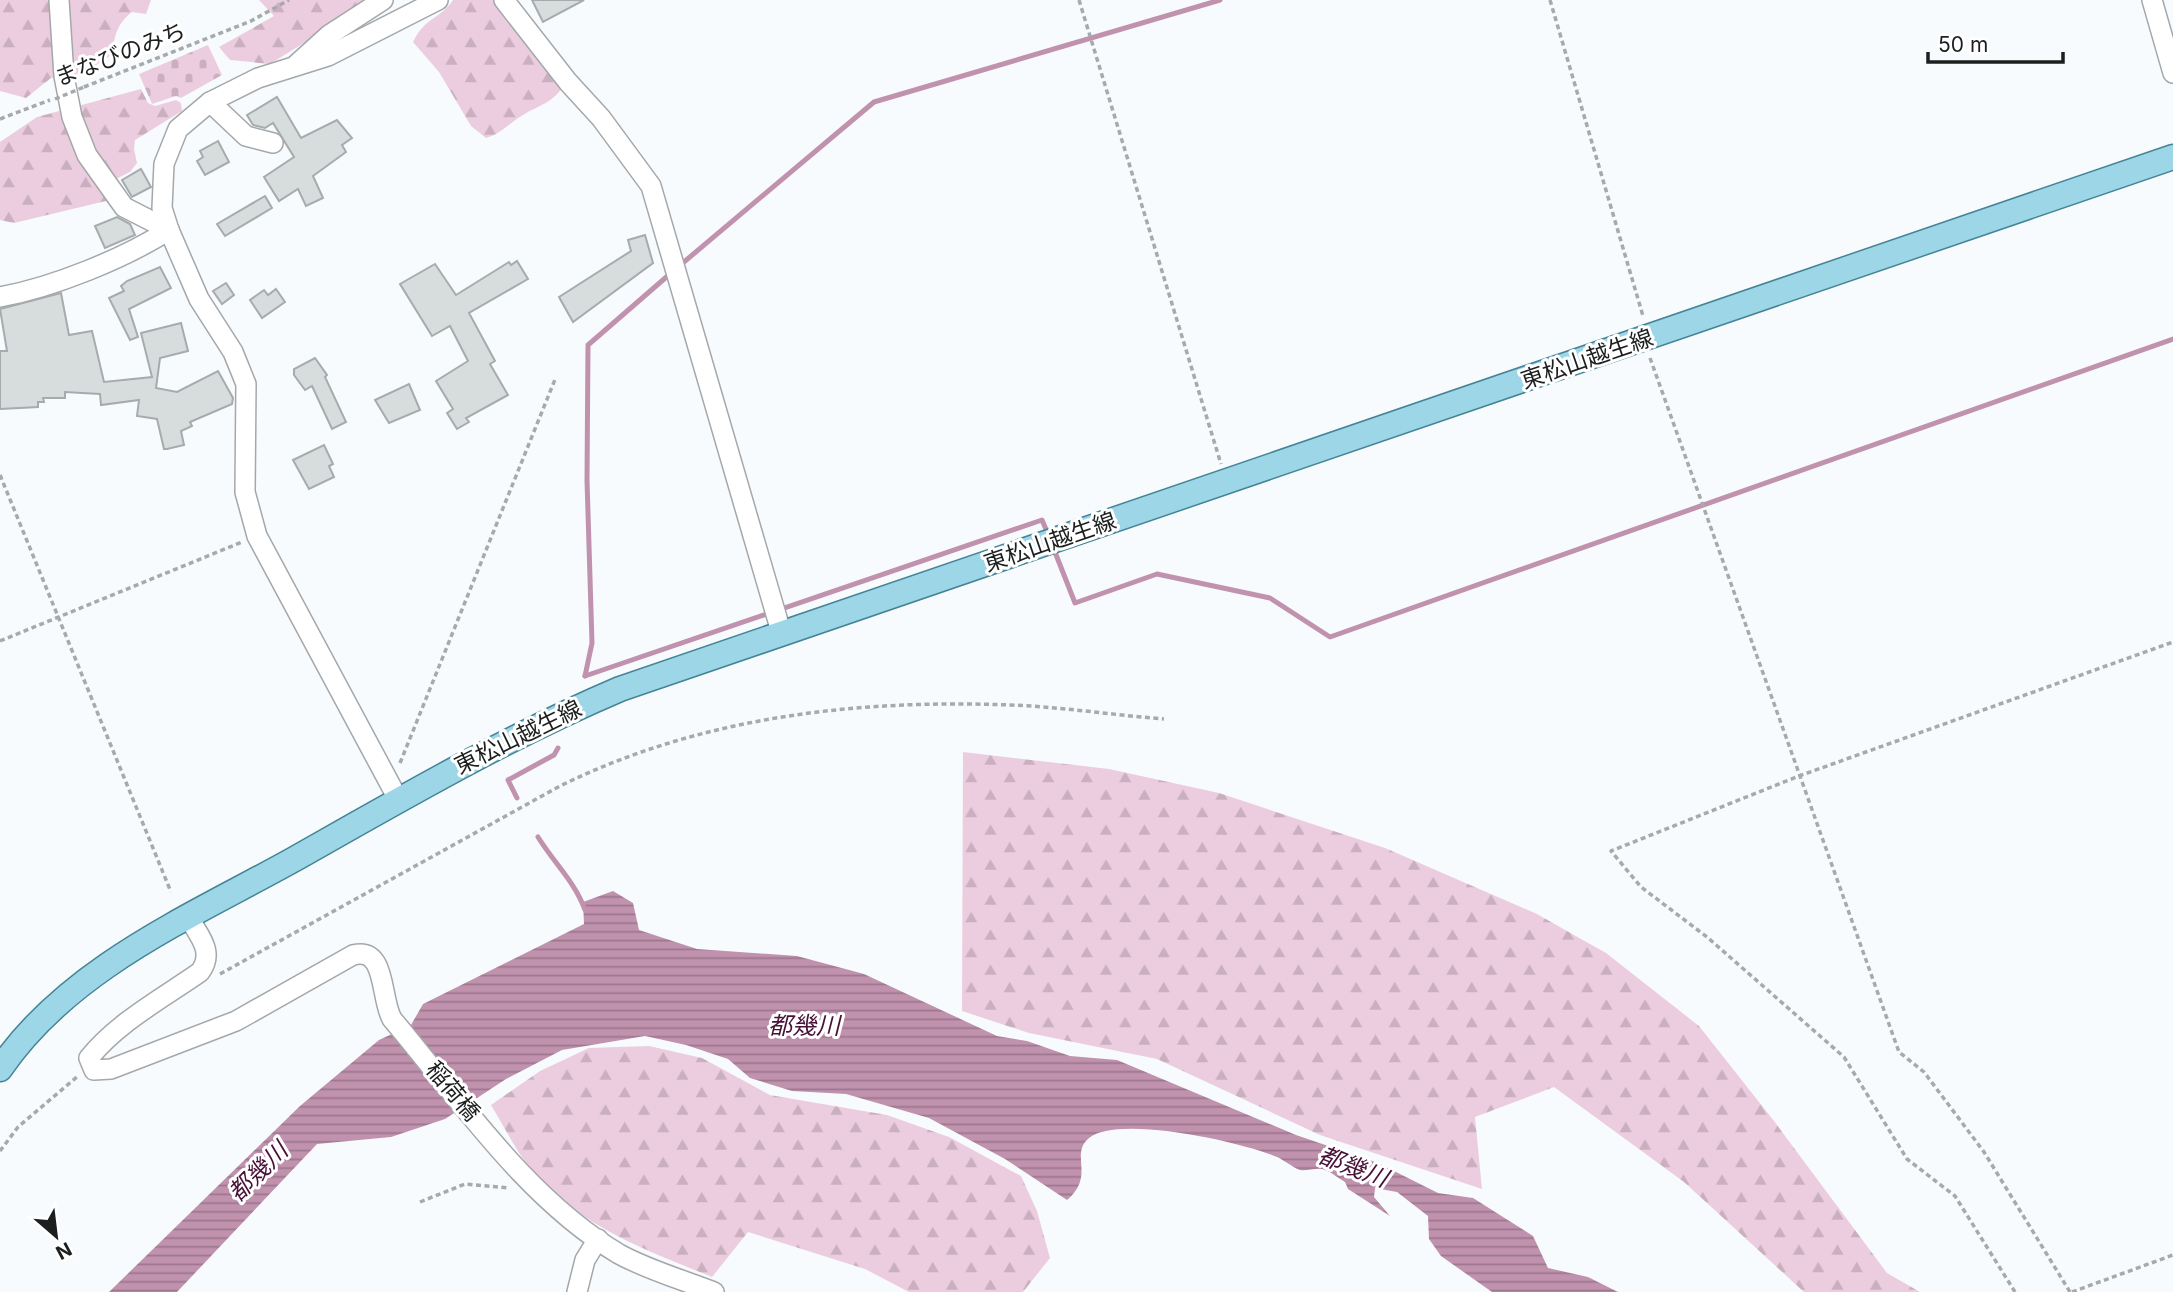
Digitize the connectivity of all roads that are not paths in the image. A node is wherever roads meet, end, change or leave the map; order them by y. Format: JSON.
{"nodes":[{"id":1,"x":60,"y":0,"type":"edge"},
{"id":2,"x":383,"y":0,"type":"edge"},
{"id":3,"x":438,"y":0,"type":"edge"},
{"id":4,"x":504,"y":0,"type":"edge"},
{"id":5,"x":2151,"y":0,"type":"edge"},
{"id":6,"x":294,"y":68,"type":"junction"},
{"id":7,"x":2173,"y":73,"type":"edge"},
{"id":8,"x":210,"y":102,"type":"junction"},
{"id":9,"x":273,"y":143,"type":"dead end"},
{"id":10,"x":2173,"y":158,"type":"edge"},
{"id":11,"x":169,"y":230,"type":"junction"},
{"id":12,"x":0,"y":297,"type":"edge"},
{"id":13,"x":782,"y":635,"type":"junction"},
{"id":14,"x":392,"y":788,"type":"junction"},
{"id":15,"x":189,"y":918,"type":"junction"},
{"id":16,"x":0,"y":1069,"type":"edge"},
{"id":17,"x":598,"y":1239,"type":"junction"},
{"id":18,"x":577,"y":1292,"type":"edge"},
{"id":19,"x":714,"y":1292,"type":"edge"}],
"edges":[{"from":1,"to":11,"type":"street"},
{"from":2,"to":6,"type":"street"},
{"from":3,"to":6,"type":"street"},
{"from":4,"to":13,"type":"street"},
{"from":5,"to":7,"type":"street"},
{"from":6,"to":8,"type":"street"},
{"from":8,"to":9,"type":"street"},
{"from":8,"to":11,"type":"street"},
{"from":10,"to":13,"type":"main road","name":"東松山越生線"},
{"from":11,"to":12,"type":"street"},
{"from":11,"to":14,"type":"street"},
{"from":13,"to":14,"type":"main road","name":"東松山越生線"},
{"from":14,"to":15,"type":"main road","name":"東松山越生線"},
{"from":15,"to":16,"type":"main road","name":"東松山越生線"},
{"from":15,"to":17,"type":"street","name":"稲荷橋"},
{"from":17,"to":18,"type":"street"},
{"from":17,"to":19,"type":"street","name":"稲荷橋"}]}
